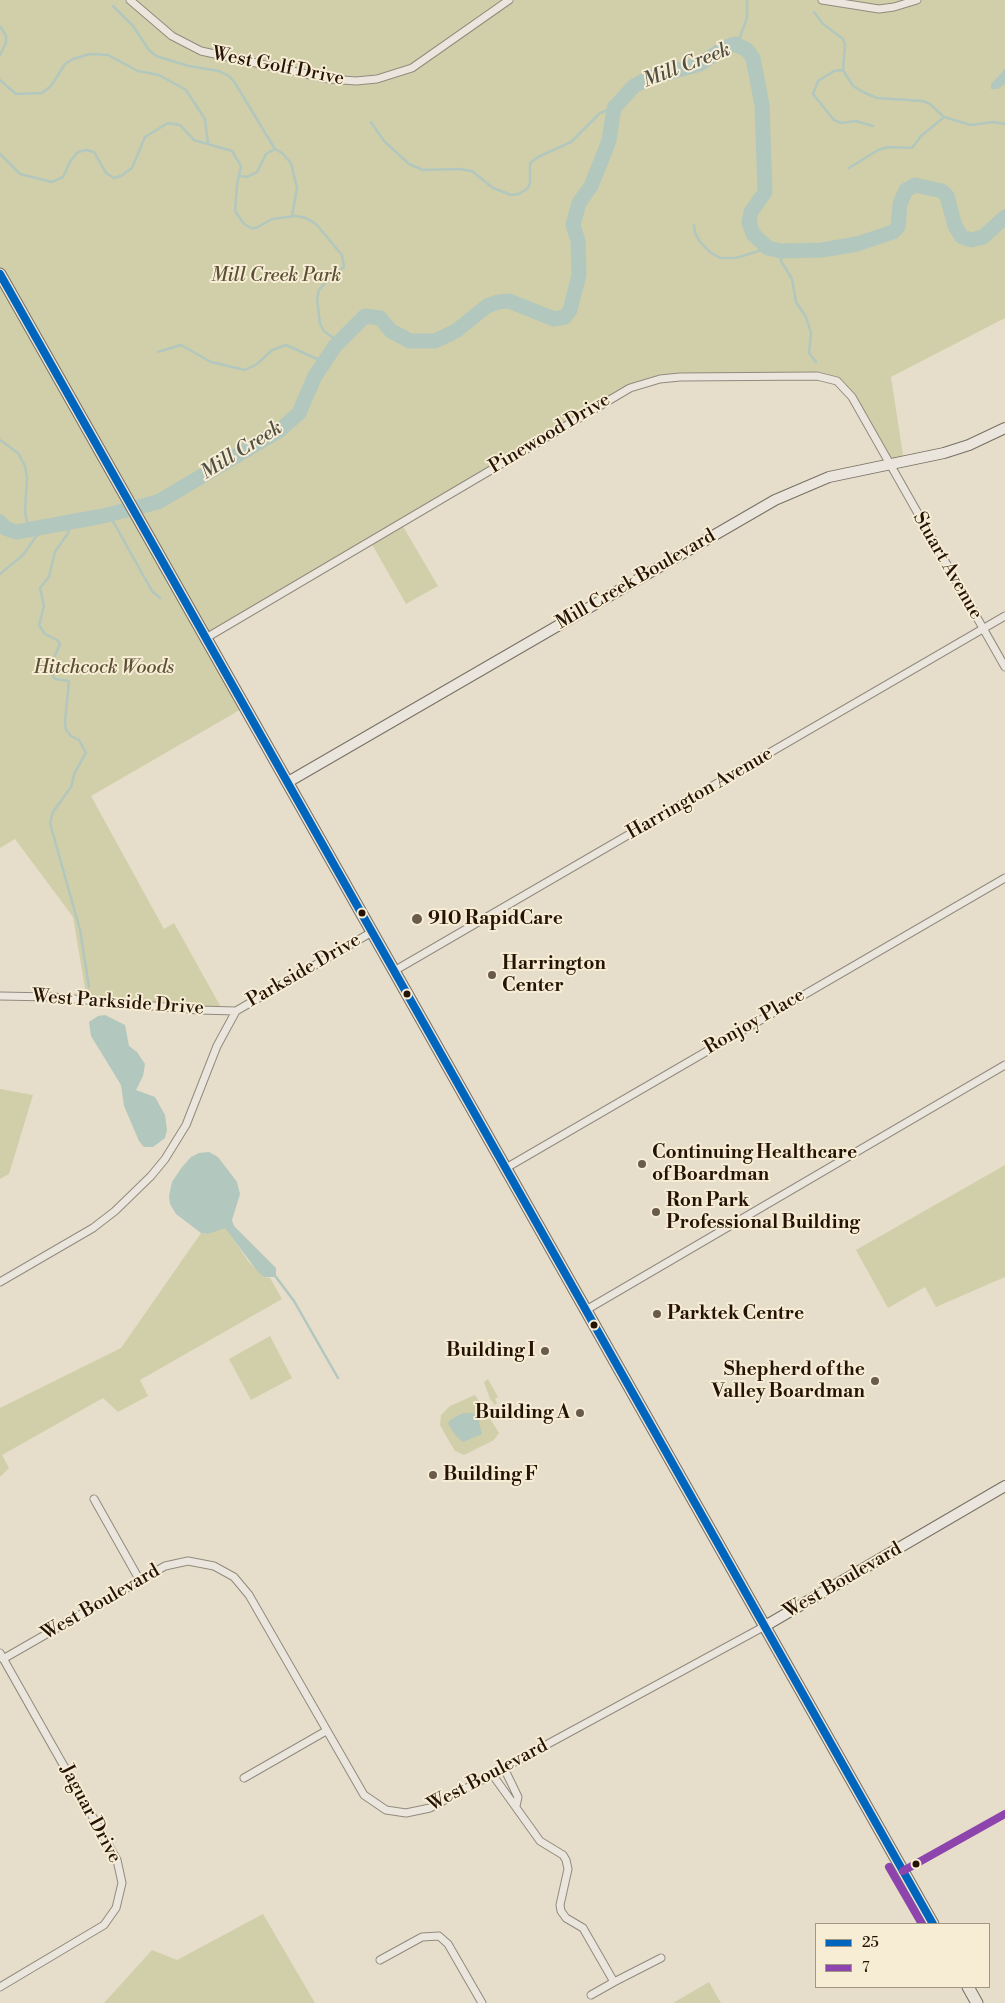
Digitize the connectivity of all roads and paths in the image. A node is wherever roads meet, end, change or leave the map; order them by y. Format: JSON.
{"nodes":[{"id":1,"x":130,"y":0,"type":"edge"},
{"id":2,"x":509,"y":0,"type":"edge"},
{"id":3,"x":822,"y":0,"type":"edge"},
{"id":4,"x":917,"y":0,"type":"edge"},
{"id":5,"x":0,"y":274,"type":"edge"},
{"id":6,"x":1005,"y":428,"type":"edge"},
{"id":7,"x":889,"y":464,"type":"junction"},
{"id":8,"x":1005,"y":616,"type":"edge"},
{"id":9,"x":983,"y":629,"type":"junction"},
{"id":10,"x":206,"y":638,"type":"junction"},
{"id":11,"x":1005,"y":667,"type":"edge"},
{"id":12,"x":288,"y":782,"type":"junction"},
{"id":13,"x":1005,"y":878,"type":"edge"},
{"id":14,"x":372,"y":932,"type":"junction"},
{"id":15,"x":394,"y":971,"type":"junction"},
{"id":16,"x":0,"y":996,"type":"edge"},
{"id":17,"x":236,"y":1011,"type":"junction"},
{"id":18,"x":1005,"y":1065,"type":"edge"},
{"id":19,"x":506,"y":1168,"type":"junction"},
{"id":20,"x":0,"y":1282,"type":"edge"},
{"id":21,"x":586,"y":1310,"type":"junction"},
{"id":22,"x":1005,"y":1486,"type":"edge"},
{"id":23,"x":94,"y":1499,"type":"dead end"},
{"id":24,"x":140,"y":1579,"type":"junction"},
{"id":25,"x":765,"y":1626,"type":"junction"},
{"id":26,"x":2,"y":1656,"type":"edge"},
{"id":27,"x":326,"y":1731,"type":"junction"},
{"id":28,"x":504,"y":1768,"type":"junction"},
{"id":29,"x":492,"y":1774,"type":"junction"},
{"id":30,"x":244,"y":1778,"type":"dead end"},
{"id":31,"x":516,"y":1806,"type":"junction"},
{"id":32,"x":932,"y":1923,"type":"edge"},
{"id":33,"x":661,"y":1958,"type":"dead end"},
{"id":34,"x":380,"y":1960,"type":"dead end"},
{"id":35,"x":614,"y":1982,"type":"junction"},
{"id":36,"x":0,"y":1987,"type":"edge"},
{"id":37,"x":969,"y":1988,"type":"edge"},
{"id":38,"x":591,"y":1995,"type":"dead end"},
{"id":39,"x":482,"y":2003,"type":"edge"},
{"id":40,"x":977,"y":2003,"type":"edge"}],
"edges":[{"from":1,"to":2,"type":"street","name":"West Golf Drive"},
{"from":3,"to":4,"type":"street"},
{"from":5,"to":10,"type":"main road"},
{"from":6,"to":7,"type":"street","name":"Mill Creek Boulevard"},
{"from":7,"to":9,"type":"street","name":"Stuart Avenue"},
{"from":7,"to":10,"type":"street","name":"Pinewood Drive"},
{"from":7,"to":12,"type":"street","name":"Mill Creek Boulevard"},
{"from":8,"to":9,"type":"street","name":"Harrington Avenue"},
{"from":9,"to":11,"type":"street","name":"Stuart Avenue"},
{"from":9,"to":15,"type":"street","name":"Harrington Avenue"},
{"from":10,"to":12,"type":"main road"},
{"from":12,"to":14,"type":"main road"},
{"from":13,"to":19,"type":"street","name":"Ronjoy Place"},
{"from":14,"to":15,"type":"main road"},
{"from":14,"to":17,"type":"street","name":"Parkside Drive"},
{"from":15,"to":19,"type":"main road"},
{"from":16,"to":17,"type":"street","name":"West Parkside Drive"},
{"from":17,"to":20,"type":"street"},
{"from":18,"to":21,"type":"street"},
{"from":19,"to":21,"type":"main road"},
{"from":21,"to":25,"type":"main road"},
{"from":22,"to":25,"type":"street","name":"West Boulevard"},
{"from":23,"to":24,"type":"street"},
{"from":24,"to":26,"type":"street","name":"West Boulevard"},
{"from":24,"to":27,"type":"street","name":"West Boulevard"},
{"from":25,"to":28,"type":"street","name":"West Boulevard"},
{"from":25,"to":32,"type":"main road"},
{"from":26,"to":36,"type":"street","name":"Jaguar Drive"},
{"from":27,"to":29,"type":"street","name":"West Boulevard"},
{"from":27,"to":30,"type":"street"},
{"from":28,"to":29,"type":"street","name":"West Boulevard"},
{"from":28,"to":31,"type":"street"},
{"from":29,"to":31,"type":"street"},
{"from":31,"to":35,"type":"street"},
{"from":33,"to":35,"type":"street"},
{"from":34,"to":39,"type":"street"},
{"from":35,"to":38,"type":"street"},
{"from":37,"to":40,"type":"main road"}]}
